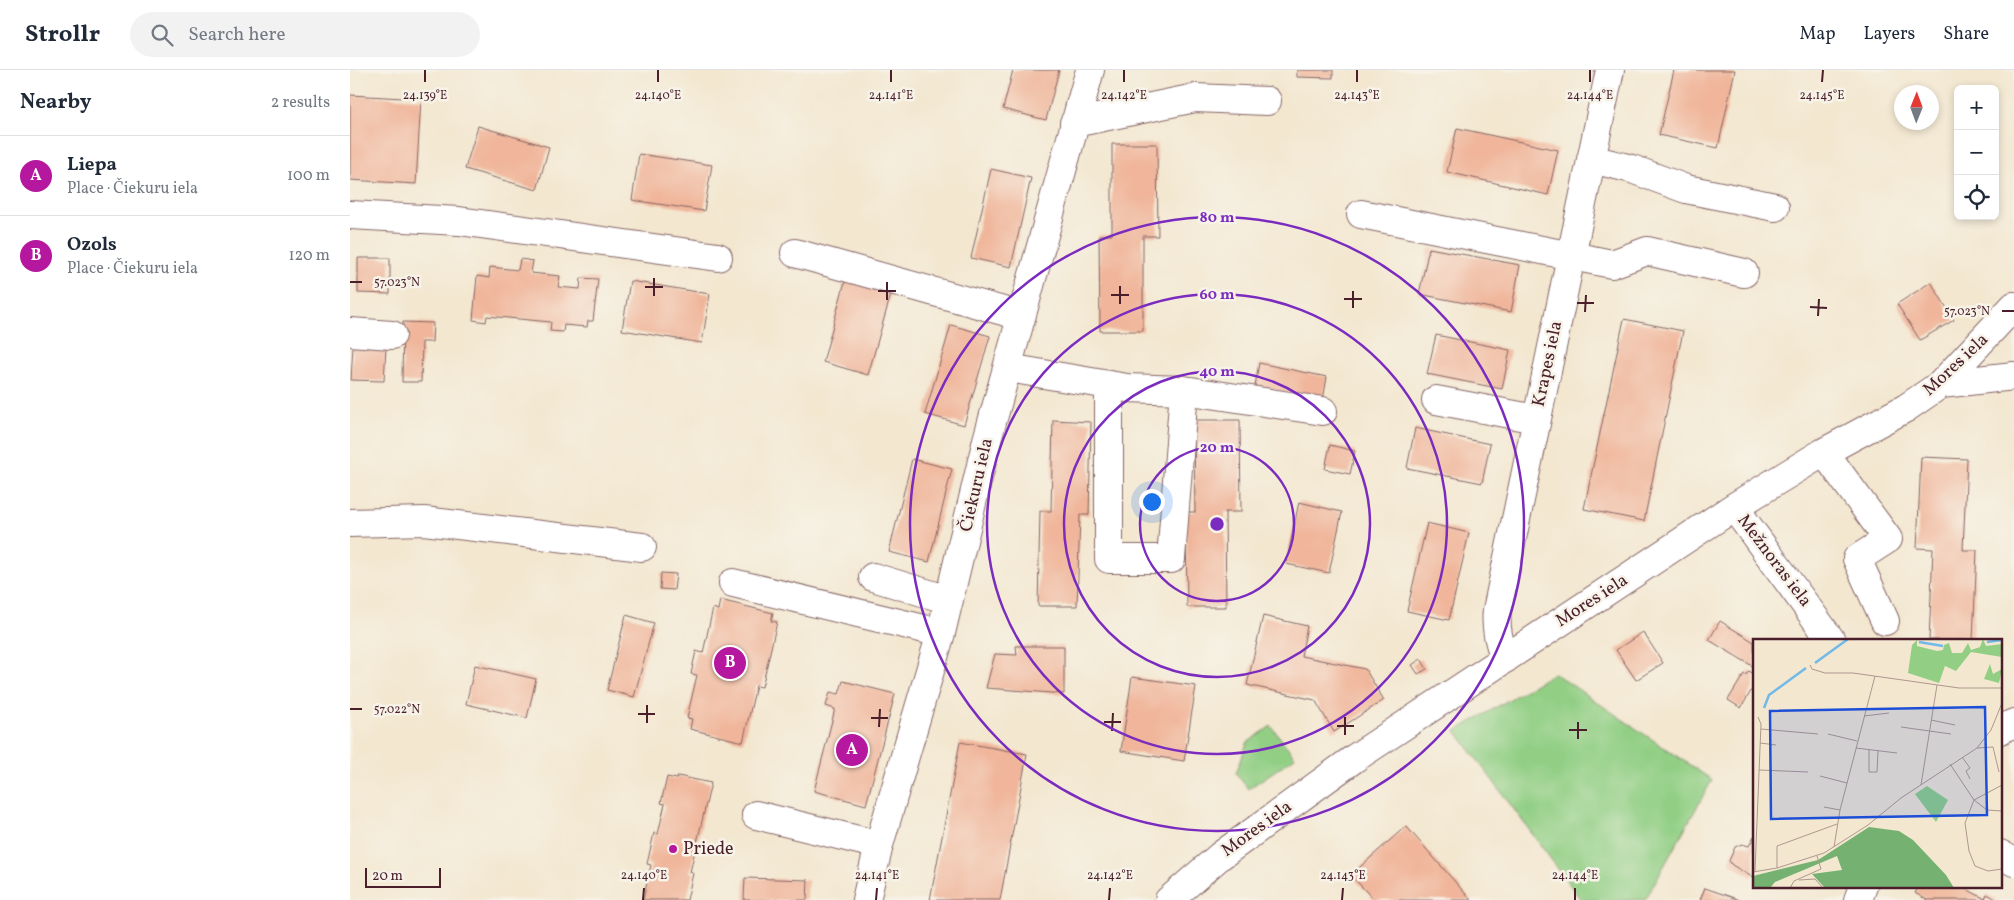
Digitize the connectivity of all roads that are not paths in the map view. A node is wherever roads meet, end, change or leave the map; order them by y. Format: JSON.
{"nodes":[{"id":1,"x":1090,"y":70,"type":"edge"},
{"id":2,"x":1610,"y":70,"type":"edge"},
{"id":3,"x":1268,"y":101,"type":"dead end"},
{"id":4,"x":1074,"y":123,"type":"junction"},
{"id":5,"x":1591,"y":159,"type":"junction"},
{"id":6,"x":1775,"y":207,"type":"dead end"},
{"id":7,"x":1361,"y":214,"type":"dead end"},
{"id":8,"x":350,"y":215,"type":"edge"},
{"id":9,"x":794,"y":253,"type":"dead end"},
{"id":10,"x":1572,"y":255,"type":"junction"},
{"id":11,"x":718,"y":257,"type":"dead end"},
{"id":12,"x":1744,"y":273,"type":"dead end"},
{"id":13,"x":2014,"y":306,"type":"edge"},
{"id":14,"x":1021,"y":316,"type":"junction"},
{"id":15,"x":350,"y":332,"type":"edge"},
{"id":16,"x":392,"y":336,"type":"dead end"},
{"id":17,"x":1008,"y":368,"type":"junction"},
{"id":18,"x":2014,"y":376,"type":"edge"},
{"id":19,"x":1941,"y":384,"type":"junction"},
{"id":20,"x":1109,"y":385,"type":"junction"},
{"id":21,"x":1184,"y":390,"type":"junction"},
{"id":22,"x":1436,"y":400,"type":"dead end"},
{"id":23,"x":1323,"y":411,"type":"dead end"},
{"id":24,"x":1536,"y":419,"type":"junction"},
{"id":25,"x":1824,"y":452,"type":"junction"},
{"id":26,"x":1734,"y":507,"type":"junction"},
{"id":27,"x":350,"y":523,"type":"edge"},
{"id":28,"x":642,"y":547,"type":"dead end"},
{"id":29,"x":873,"y":577,"type":"dead end"},
{"id":30,"x":733,"y":583,"type":"dead end"},
{"id":31,"x":950,"y":600,"type":"junction"},
{"id":32,"x":1885,"y":621,"type":"dead end"},
{"id":33,"x":941,"y":633,"type":"junction"},
{"id":34,"x":1830,"y":639,"type":"edge"},
{"id":35,"x":1505,"y":658,"type":"junction"},
{"id":36,"x":2014,"y":723,"type":"edge"},
{"id":37,"x":2002,"y":729,"type":"edge"},
{"id":38,"x":756,"y":815,"type":"dead end"},
{"id":39,"x":880,"y":845,"type":"junction"},
{"id":40,"x":2002,"y":855,"type":"edge"},
{"id":41,"x":2014,"y":862,"type":"edge"},
{"id":42,"x":1862,"y":888,"type":"edge"},
{"id":43,"x":866,"y":900,"type":"edge"},
{"id":44,"x":1169,"y":900,"type":"edge"},
{"id":45,"x":1858,"y":900,"type":"edge"}],
"edges":[{"from":1,"to":4,"type":"street","name":"Čiekuru iela"},
{"from":2,"to":5,"type":"street","name":"Krapes iela"},
{"from":3,"to":4,"type":"street"},
{"from":4,"to":14,"type":"street","name":"Čiekuru iela"},
{"from":5,"to":6,"type":"street"},
{"from":5,"to":10,"type":"street","name":"Krapes iela"},
{"from":7,"to":10,"type":"street"},
{"from":8,"to":11,"type":"street"},
{"from":9,"to":14,"type":"street"},
{"from":10,"to":12,"type":"street"},
{"from":10,"to":24,"type":"street","name":"Krapes iela"},
{"from":13,"to":19,"type":"street","name":"Mores iela"},
{"from":14,"to":17,"type":"street","name":"Čiekuru iela"},
{"from":15,"to":16,"type":"street"},
{"from":17,"to":20,"type":"street"},
{"from":17,"to":31,"type":"street","name":"Čiekuru iela"},
{"from":18,"to":19,"type":"street"},
{"from":19,"to":25,"type":"street","name":"Mores iela"},
{"from":20,"to":21,"type":"street"},
{"from":20,"to":21,"type":"street"},
{"from":21,"to":23,"type":"street"},
{"from":22,"to":24,"type":"street"},
{"from":24,"to":35,"type":"street","name":"Krapes iela"},
{"from":25,"to":26,"type":"street","name":"Mores iela"},
{"from":25,"to":32,"type":"street"},
{"from":26,"to":34,"type":"street","name":"Mežnoras iela"},
{"from":26,"to":35,"type":"street","name":"Mores iela"},
{"from":27,"to":28,"type":"street"},
{"from":29,"to":31,"type":"street"},
{"from":30,"to":33,"type":"street"},
{"from":31,"to":33,"type":"street","name":"Čiekuru iela"},
{"from":33,"to":39,"type":"street","name":"Čiekuru iela"},
{"from":35,"to":44,"type":"street","name":"Mores iela"},
{"from":36,"to":37,"type":"street"},
{"from":38,"to":39,"type":"street"},
{"from":39,"to":43,"type":"street","name":"Čiekuru iela"},
{"from":40,"to":41,"type":"street"},
{"from":42,"to":45,"type":"street"}]}
